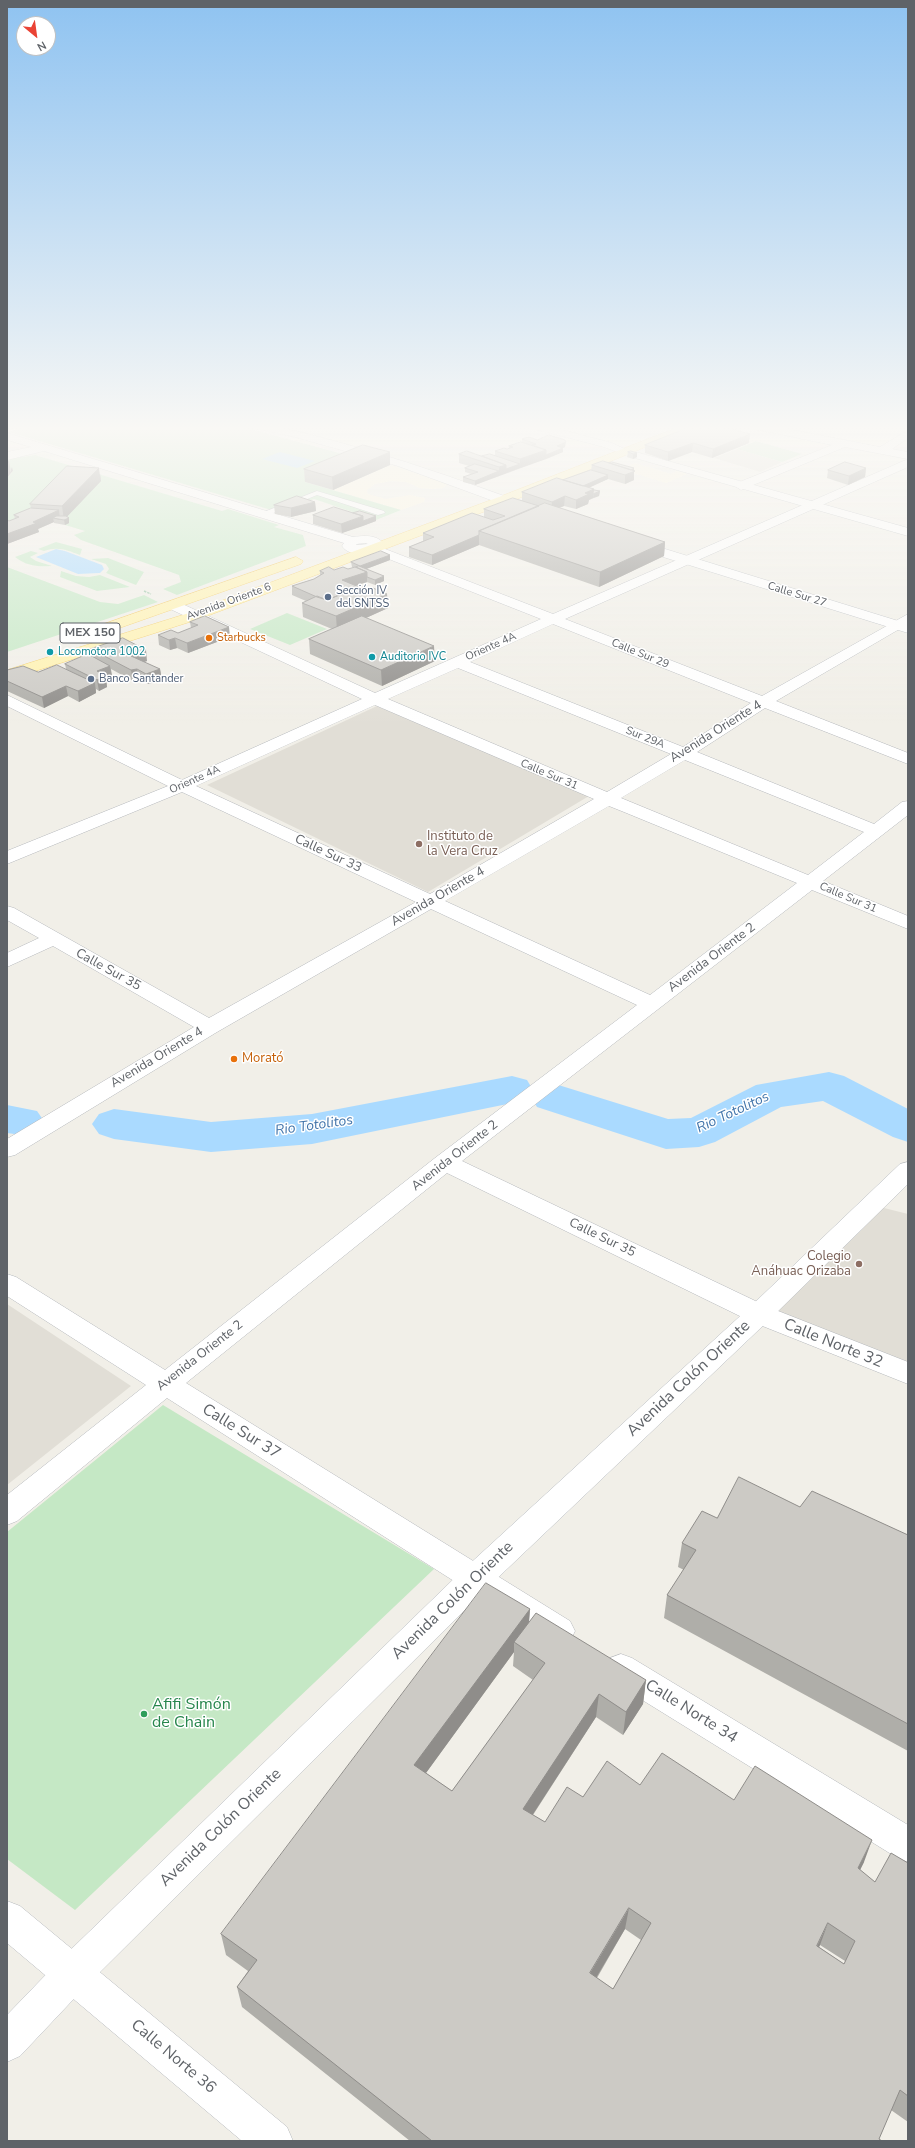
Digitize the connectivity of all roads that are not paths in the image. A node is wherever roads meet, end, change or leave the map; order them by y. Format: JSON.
{"nodes":[{"id":1,"x":301,"y":525,"type":"edge"},
{"id":2,"x":434,"y":525,"type":"edge"},
{"id":3,"x":763,"y":525,"type":"edge"},
{"id":4,"x":883,"y":525,"type":"edge"},
{"id":5,"x":383,"y":530,"type":"dead end"},
{"id":6,"x":908,"y":532,"type":"edge"},
{"id":7,"x":624,"y":540,"type":"edge"},
{"id":8,"x":352,"y":541,"type":"junction"},
{"id":9,"x":372,"y":548,"type":"junction"},
{"id":10,"x":329,"y":549,"type":"dead end"},
{"id":11,"x":307,"y":557,"type":"dead end"},
{"id":12,"x":685,"y":560,"type":"junction"},
{"id":13,"x":166,"y":608,"type":"junction"},
{"id":14,"x":187,"y":618,"type":"junction"},
{"id":15,"x":552,"y":619,"type":"junction"},
{"id":16,"x":904,"y":624,"type":"edge"},
{"id":17,"x":73,"y":639,"type":"dead end"},
{"id":18,"x":58,"y":644,"type":"dead end"},
{"id":19,"x":463,"y":659,"type":"junction"},
{"id":20,"x":7,"y":661,"type":"edge"},
{"id":21,"x":7,"y":675,"type":"edge"},
{"id":22,"x":7,"y":700,"type":"edge"},
{"id":23,"x":376,"y":700,"type":"junction"},
{"id":24,"x":762,"y":703,"type":"junction"},
{"id":25,"x":689,"y":750,"type":"junction"},
{"id":26,"x":908,"y":759,"type":"edge"},
{"id":27,"x":182,"y":786,"type":"junction"},
{"id":28,"x":606,"y":800,"type":"junction"},
{"id":29,"x":908,"y":806,"type":"edge"},
{"id":30,"x":882,"y":827,"type":"junction"},
{"id":31,"x":7,"y":858,"type":"edge"},
{"id":32,"x":811,"y":883,"type":"junction"},
{"id":33,"x":431,"y":901,"type":"junction"},
{"id":34,"x":7,"y":912,"type":"edge"},
{"id":35,"x":908,"y":923,"type":"edge"},
{"id":36,"x":53,"y":939,"type":"junction"},
{"id":37,"x":7,"y":961,"type":"edge"},
{"id":38,"x":652,"y":1004,"type":"junction"},
{"id":39,"x":209,"y":1027,"type":"junction"},
{"id":40,"x":7,"y":1149,"type":"edge"},
{"id":41,"x":445,"y":1163,"type":"junction"},
{"id":42,"x":908,"y":1170,"type":"edge"},
{"id":43,"x":7,"y":1284,"type":"edge"},
{"id":44,"x":759,"y":1314,"type":"junction"},
{"id":45,"x":908,"y":1373,"type":"edge"},
{"id":46,"x":165,"y":1384,"type":"junction"},
{"id":47,"x":7,"y":1512,"type":"edge"},
{"id":48,"x":475,"y":1579,"type":"junction"},
{"id":49,"x":908,"y":1845,"type":"edge"},
{"id":50,"x":7,"y":1919,"type":"edge"},
{"id":51,"x":73,"y":1973,"type":"junction"},
{"id":52,"x":7,"y":2043,"type":"edge"},
{"id":53,"x":273,"y":2141,"type":"edge"}],
"edges":[{"from":1,"to":8,"type":"street"},
{"from":2,"to":9,"type":"main road","name":"Avenida Oriente 6","number":"MEX 150"},
{"from":3,"to":12,"type":"street","name":"Oriente 4A"},
{"from":4,"to":6,"type":"street"},
{"from":5,"to":8,"type":"main road"},
{"from":7,"to":12,"type":"street","name":"Calle Sur 27"},
{"from":8,"to":9,"type":"street"},
{"from":8,"to":10,"type":"main road"},
{"from":9,"to":14,"type":"main road","name":"Avenida Oriente 6","number":"MEX 150"},
{"from":9,"to":15,"type":"street","name":"Calle Sur 29"},
{"from":11,"to":13,"type":"main road","name":"Avenida Oriente 6","number":"MEX 150"},
{"from":12,"to":15,"type":"street","name":"Oriente 4A"},
{"from":12,"to":16,"type":"street","name":"Calle Sur 27"},
{"from":13,"to":14,"type":"main road"},
{"from":13,"to":17,"type":"main road","name":"Avenida Oriente 6","number":"MEX 150"},
{"from":14,"to":21,"type":"main road","name":"Avenida Oriente 6","number":"MEX 150"},
{"from":14,"to":23,"type":"street","name":"Calle Sur 31"},
{"from":15,"to":19,"type":"street","name":"Oriente 4A"},
{"from":15,"to":24,"type":"street","name":"Calle Sur 29"},
{"from":16,"to":24,"type":"street","name":"Avenida Oriente 4"},
{"from":18,"to":20,"type":"main road","number":"MEX 150"},
{"from":19,"to":23,"type":"street","name":"Oriente 4A"},
{"from":19,"to":25,"type":"street","name":"Sur 29A"},
{"from":22,"to":27,"type":"street","name":"Calle Sur 33"},
{"from":23,"to":27,"type":"street","name":"Oriente 4A"},
{"from":23,"to":28,"type":"street","name":"Calle Sur 31"},
{"from":24,"to":25,"type":"street","name":"Avenida Oriente 4"},
{"from":24,"to":26,"type":"street","name":"Calle Sur 29"},
{"from":25,"to":28,"type":"street","name":"Avenida Oriente 4"},
{"from":25,"to":30,"type":"street","name":"Sur 29A"},
{"from":27,"to":31,"type":"street","name":"Oriente 4A"},
{"from":27,"to":33,"type":"street","name":"Calle Sur 33"},
{"from":28,"to":32,"type":"street","name":"Calle Sur 31"},
{"from":28,"to":33,"type":"street","name":"Avenida Oriente 4"},
{"from":29,"to":30,"type":"street","name":"Avenida Oriente 2"},
{"from":30,"to":32,"type":"street","name":"Avenida Oriente 2"},
{"from":32,"to":35,"type":"street","name":"Calle Sur 31"},
{"from":32,"to":38,"type":"street","name":"Avenida Oriente 2"},
{"from":33,"to":38,"type":"street","name":"Calle Sur 33"},
{"from":33,"to":39,"type":"street","name":"Avenida Oriente 4"},
{"from":34,"to":36,"type":"street","name":"Calle Sur 35"},
{"from":36,"to":37,"type":"street"},
{"from":36,"to":39,"type":"street","name":"Calle Sur 35"},
{"from":38,"to":41,"type":"street","name":"Avenida Oriente 2"},
{"from":39,"to":40,"type":"street","name":"Avenida Oriente 4"},
{"from":41,"to":44,"type":"street","name":"Calle Sur 35"},
{"from":41,"to":46,"type":"street","name":"Avenida Oriente 2"},
{"from":42,"to":44,"type":"street","name":"Avenida Colón Oriente"},
{"from":43,"to":46,"type":"street","name":"Calle Sur 37"},
{"from":44,"to":45,"type":"street","name":"Calle Norte 32"},
{"from":44,"to":48,"type":"street","name":"Avenida Colón Oriente"},
{"from":46,"to":47,"type":"street","name":"Avenida Oriente 2"},
{"from":46,"to":48,"type":"street","name":"Calle Sur 37"},
{"from":48,"to":49,"type":"street","name":"Calle Norte 34"},
{"from":48,"to":51,"type":"street","name":"Avenida Colón Oriente"},
{"from":50,"to":51,"type":"street","name":"Calle Norte 36"},
{"from":51,"to":52,"type":"street","name":"Avenida Colón Oriente"},
{"from":51,"to":53,"type":"street","name":"Calle Norte 36"}]}
